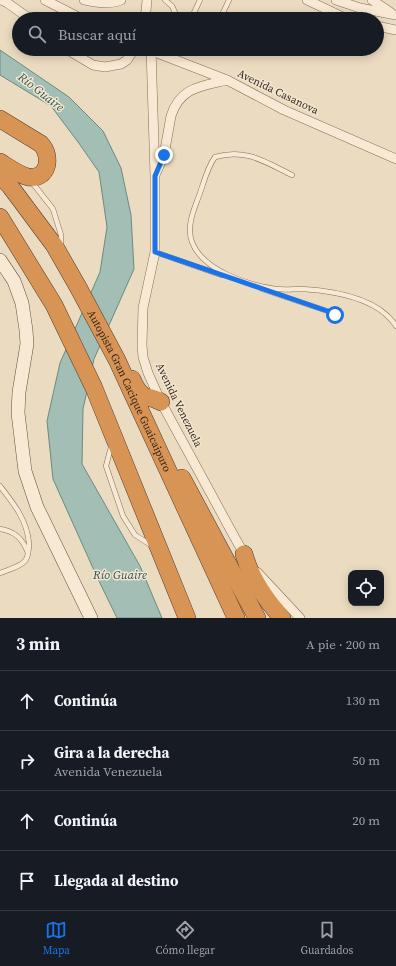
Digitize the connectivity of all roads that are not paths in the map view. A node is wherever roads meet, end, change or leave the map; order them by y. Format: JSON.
{"nodes":[{"id":1,"x":1,"y":0,"type":"edge"},
{"id":2,"x":45,"y":0,"type":"edge"},
{"id":3,"x":84,"y":0,"type":"edge"},
{"id":4,"x":121,"y":0,"type":"edge"},
{"id":5,"x":146,"y":0,"type":"edge"},
{"id":6,"x":165,"y":0,"type":"edge"},
{"id":7,"x":173,"y":0,"type":"edge"},
{"id":8,"x":200,"y":0,"type":"edge"},
{"id":9,"x":229,"y":0,"type":"edge"},
{"id":10,"x":307,"y":0,"type":"edge"},
{"id":11,"x":336,"y":0,"type":"edge"},
{"id":12,"x":372,"y":0,"type":"edge"},
{"id":13,"x":172,"y":6,"type":"junction"},
{"id":14,"x":20,"y":12,"type":"edge"},
{"id":15,"x":68,"y":12,"type":"edge"},
{"id":16,"x":145,"y":12,"type":"edge"},
{"id":17,"x":175,"y":12,"type":"edge"},
{"id":18,"x":194,"y":12,"type":"edge"},
{"id":19,"x":223,"y":12,"type":"edge"},
{"id":20,"x":332,"y":12,"type":"edge"},
{"id":21,"x":380,"y":12,"type":"edge"},
{"id":22,"x":384,"y":13,"type":"edge"},
{"id":23,"x":395,"y":15,"type":"edge"},
{"id":24,"x":384,"y":27,"type":"edge"},
{"id":25,"x":396,"y":30,"type":"edge"},
{"id":26,"x":78,"y":56,"type":"edge"},
{"id":27,"x":130,"y":56,"type":"edge"},
{"id":28,"x":149,"y":56,"type":"edge"},
{"id":29,"x":165,"y":56,"type":"edge"},
{"id":30,"x":227,"y":80,"type":"junction"},
{"id":31,"x":0,"y":119,"type":"edge"},
{"id":32,"x":396,"y":159,"type":"edge"},
{"id":33,"x":0,"y":162,"type":"edge"},
{"id":34,"x":292,"y":175,"type":"dead end"},
{"id":35,"x":0,"y":176,"type":"edge"},
{"id":36,"x":155,"y":176,"type":"junction"},
{"id":37,"x":27,"y":177,"type":"junction"},
{"id":38,"x":0,"y":217,"type":"edge"},
{"id":39,"x":0,"y":233,"type":"edge"},
{"id":40,"x":155,"y":252,"type":"junction"},
{"id":41,"x":60,"y":256,"type":"junction"},
{"id":42,"x":0,"y":260,"type":"edge"},
{"id":43,"x":28,"y":263,"type":"junction"},
{"id":44,"x":335,"y":317,"type":"dead end"},
{"id":45,"x":396,"y":326,"type":"edge"},
{"id":46,"x":116,"y":360,"type":"junction"},
{"id":47,"x":162,"y":402,"type":"junction"},
{"id":48,"x":0,"y":486,"type":"edge"},
{"id":49,"x":0,"y":529,"type":"edge"},
{"id":50,"x":244,"y":554,"type":"junction"},
{"id":51,"x":28,"y":555,"type":"junction"},
{"id":52,"x":0,"y":573,"type":"edge"},
{"id":53,"x":91,"y":618,"type":"edge"},
{"id":54,"x":187,"y":618,"type":"edge"},
{"id":55,"x":236,"y":618,"type":"edge"},
{"id":56,"x":257,"y":618,"type":"edge"},
{"id":57,"x":282,"y":618,"type":"edge"},
{"id":58,"x":300,"y":618,"type":"edge"}],
"edges":[{"from":1,"to":14,"type":"street"},
{"from":2,"to":15,"type":"street"},
{"from":3,"to":4,"type":"street"},
{"from":5,"to":16,"type":"street"},
{"from":6,"to":13,"type":"lane"},
{"from":7,"to":13,"type":"lane"},
{"from":8,"to":18,"type":"lane"},
{"from":9,"to":19,"type":"lane"},
{"from":10,"to":20,"type":"street"},
{"from":11,"to":21,"type":"street"},
{"from":12,"to":23,"type":"street"},
{"from":13,"to":17,"type":"lane"},
{"from":22,"to":23,"type":"street"},
{"from":24,"to":25,"type":"street"},
{"from":26,"to":27,"type":"street"},
{"from":28,"to":36,"type":"street","name":"Avenida Venezuela"},
{"from":29,"to":30,"type":"street","name":"Avenida Casanova"},
{"from":30,"to":32,"type":"street","name":"Avenida Casanova"},
{"from":30,"to":36,"type":"street"},
{"from":31,"to":37,"type":"highway"},
{"from":33,"to":37,"type":"highway"},
{"from":34,"to":45,"type":"lane"},
{"from":35,"to":41,"type":"highway","name":"Autopista Gran Cacique Guaicaipuro"},
{"from":36,"to":40,"type":"street","name":"Avenida Venezuela"},
{"from":37,"to":41,"type":"lane"},
{"from":38,"to":43,"type":"highway"},
{"from":39,"to":43,"type":"highway"},
{"from":40,"to":44,"type":"lane"},
{"from":40,"to":47,"type":"street","name":"Avenida Venezuela"},
{"from":41,"to":46,"type":"highway","name":"Autopista Gran Cacique Guaicaipuro"},
{"from":42,"to":53,"type":"main road"},
{"from":43,"to":54,"type":"highway"},
{"from":46,"to":47,"type":"highway"},
{"from":46,"to":55,"type":"highway","name":"Autopista Gran Cacique Guaicaipuro"},
{"from":46,"to":56,"type":"highway"},
{"from":47,"to":50,"type":"street","name":"Avenida Venezuela"},
{"from":48,"to":51,"type":"lane"},
{"from":49,"to":51,"type":"lane"},
{"from":50,"to":57,"type":"highway"},
{"from":50,"to":58,"type":"street","name":"Avenida Venezuela"},
{"from":51,"to":52,"type":"lane"}]}
